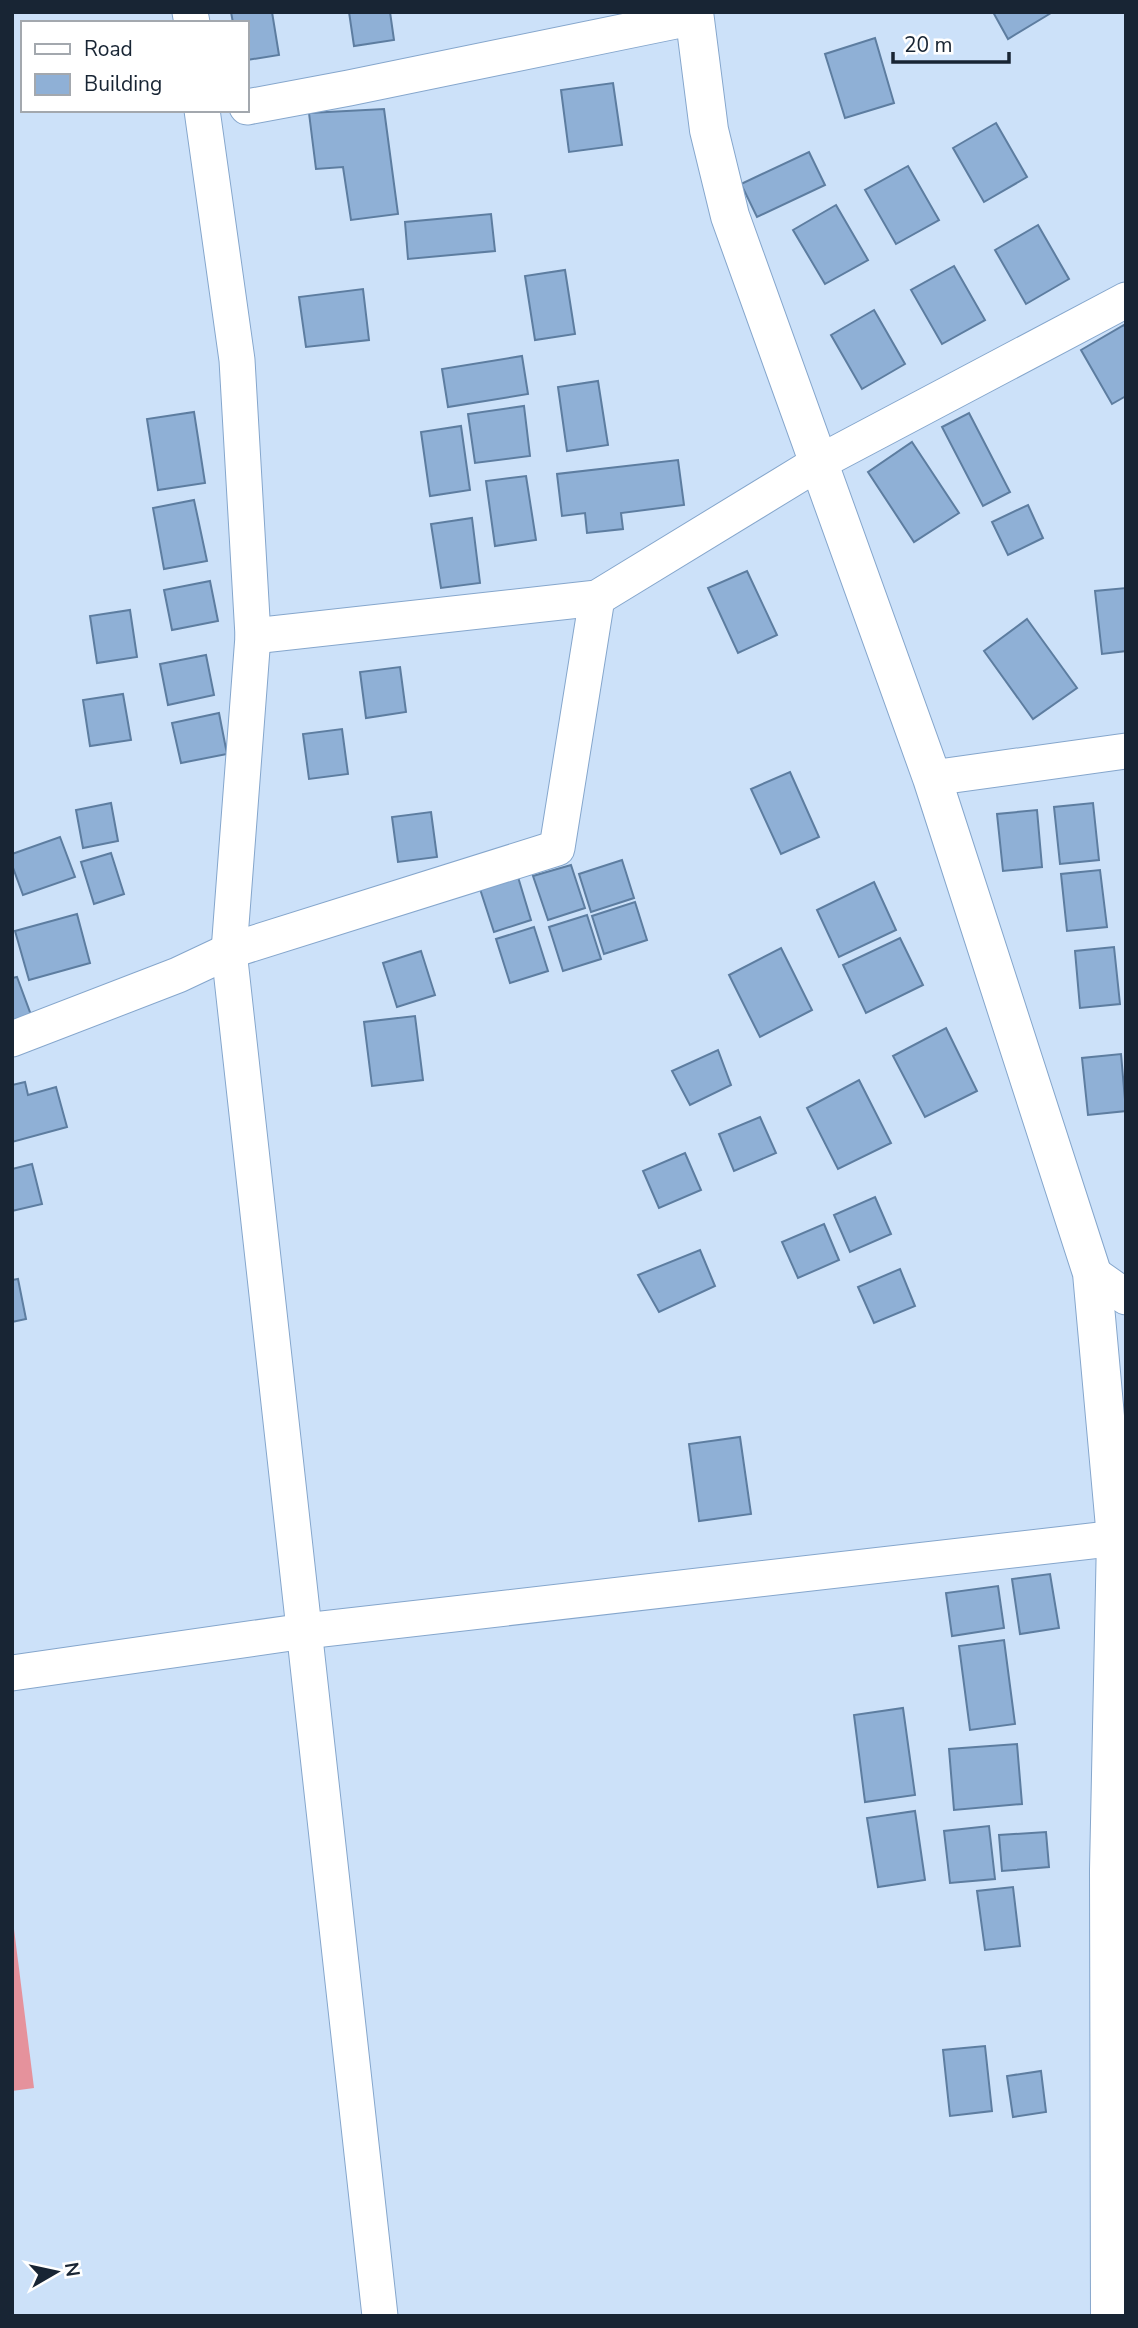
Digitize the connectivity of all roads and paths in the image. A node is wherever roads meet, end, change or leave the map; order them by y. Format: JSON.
{"nodes":[{"id":1,"x":695,"y":14,"type":"edge"},
{"id":2,"x":248,"y":107,"type":"edge"},
{"id":3,"x":211,"y":112,"type":"edge"},
{"id":4,"x":1126,"y":300,"type":"edge"},
{"id":5,"x":818,"y":463,"type":"junction"},
{"id":6,"x":597,"y":598,"type":"junction"},
{"id":7,"x":253,"y":636,"type":"junction"},
{"id":8,"x":1126,"y":751,"type":"edge"},
{"id":9,"x":932,"y":778,"type":"junction"},
{"id":10,"x":229,"y":951,"type":"junction"},
{"id":11,"x":12,"y":1039,"type":"edge"},
{"id":12,"x":1092,"y":1273,"type":"junction"},
{"id":13,"x":1126,"y":1297,"type":"edge"},
{"id":14,"x":1121,"y":1538,"type":"edge"},
{"id":15,"x":305,"y":1631,"type":"junction"},
{"id":16,"x":12,"y":1673,"type":"edge"},
{"id":17,"x":380,"y":2316,"type":"edge"},
{"id":18,"x":1110,"y":2316,"type":"edge"}],
"edges":[{"from":1,"to":2,"type":"street"},
{"from":1,"to":5,"type":"street"},
{"from":3,"to":7,"type":"street"},
{"from":4,"to":5,"type":"street"},
{"from":5,"to":6,"type":"street"},
{"from":5,"to":9,"type":"street"},
{"from":6,"to":7,"type":"street"},
{"from":6,"to":10,"type":"street"},
{"from":7,"to":10,"type":"street"},
{"from":8,"to":9,"type":"street"},
{"from":9,"to":12,"type":"street"},
{"from":10,"to":11,"type":"street"},
{"from":10,"to":15,"type":"street"},
{"from":12,"to":13,"type":"street"},
{"from":12,"to":14,"type":"street"},
{"from":14,"to":15,"type":"street"},
{"from":14,"to":18,"type":"street"},
{"from":15,"to":16,"type":"street"},
{"from":15,"to":17,"type":"street"}]}
